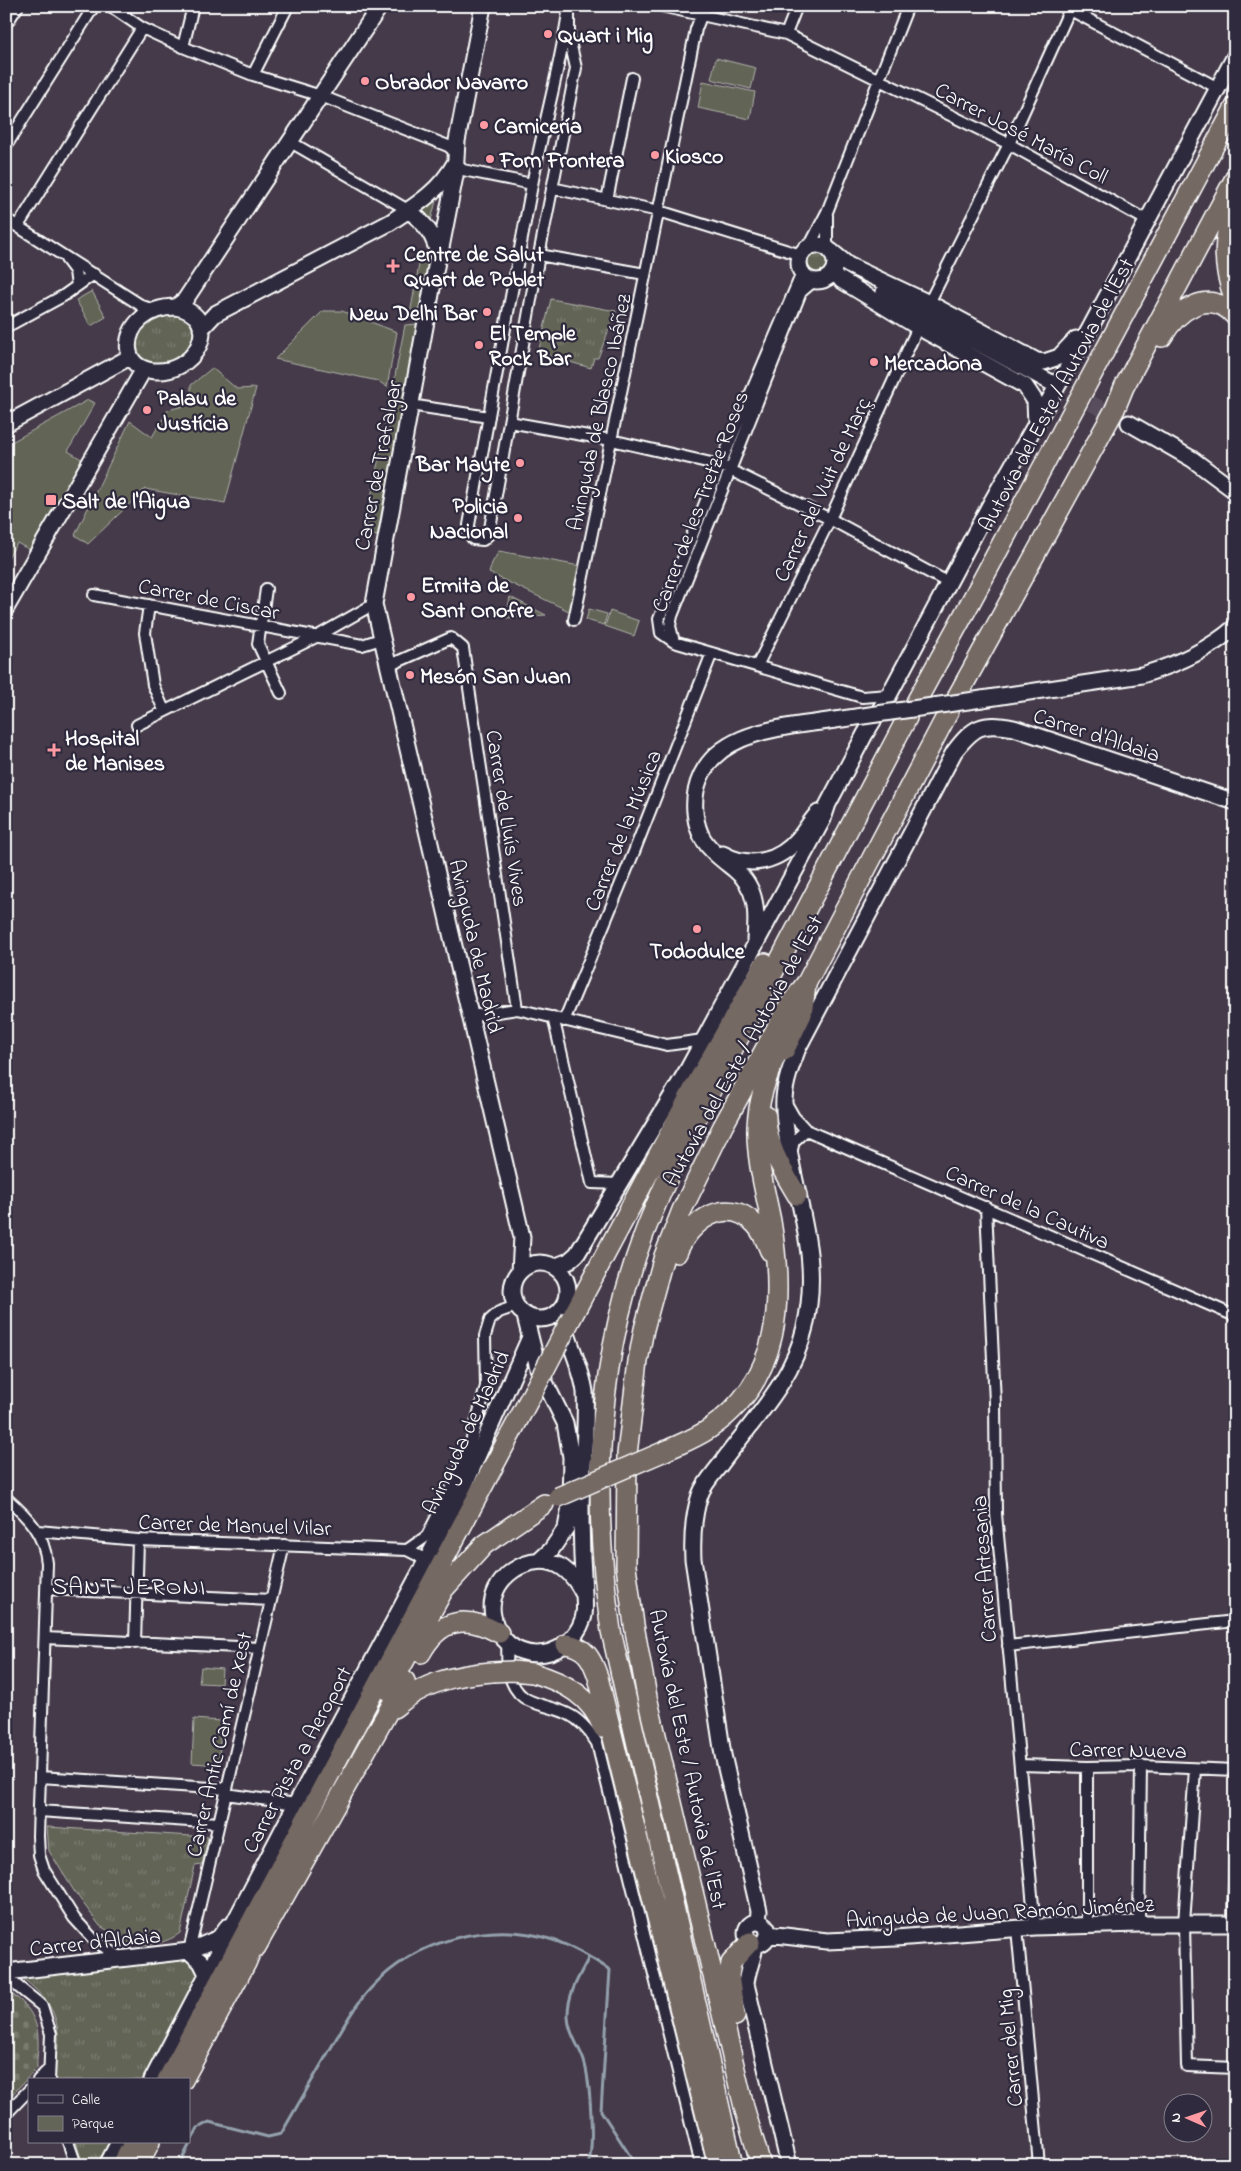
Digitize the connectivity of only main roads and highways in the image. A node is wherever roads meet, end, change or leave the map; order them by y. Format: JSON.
{"nodes":[{"id":1,"x":1235,"y":107,"type":"edge"},
{"id":2,"x":1235,"y":178,"type":"edge"},
{"id":3,"x":1235,"y":202,"type":"edge"},
{"id":4,"x":1235,"y":300,"type":"edge"},
{"id":5,"x":1235,"y":316,"type":"edge"},
{"id":6,"x":1115,"y":409,"type":"junction"},
{"id":7,"x":958,"y":695,"type":"dead end"},
{"id":8,"x":949,"y":711,"type":"dead end"},
{"id":9,"x":818,"y":883,"type":"junction"},
{"id":10,"x":807,"y":982,"type":"junction"},
{"id":11,"x":803,"y":1006,"type":"junction"},
{"id":12,"x":797,"y":1196,"type":"road end"},
{"id":13,"x":775,"y":1261,"type":"junction"},
{"id":14,"x":658,"y":1283,"type":"junction"},
{"id":15,"x":551,"y":1501,"type":"junction"},
{"id":16,"x":503,"y":1638,"type":"road end"},
{"id":17,"x":566,"y":1644,"type":"road end"},
{"id":18,"x":382,"y":1678,"type":"junction"},
{"id":19,"x":385,"y":1707,"type":"junction"},
{"id":20,"x":632,"y":1819,"type":"junction"},
{"id":21,"x":752,"y":1943,"type":"road end"},
{"id":22,"x":168,"y":2078,"type":"edge"},
{"id":23,"x":184,"y":2078,"type":"edge"},
{"id":24,"x":133,"y":2144,"type":"edge"},
{"id":25,"x":149,"y":2144,"type":"edge"},
{"id":26,"x":760,"y":2162,"type":"edge"},
{"id":27,"x":122,"y":2165,"type":"edge"},
{"id":28,"x":138,"y":2165,"type":"edge"},
{"id":29,"x":718,"y":2165,"type":"edge"},
{"id":30,"x":733,"y":2165,"type":"edge"}],
"edges":[{"from":1,"to":9,"type":"highway","name":"Autovía del Este / Autovia de l'Est"},
{"from":2,"to":6,"type":"highway"},
{"from":3,"to":4,"type":"highway"},
{"from":5,"to":6,"type":"highway"},
{"from":6,"to":7,"type":"highway"},
{"from":8,"to":10,"type":"highway","name":"Autovía del Este / Autovia de l'Est"},
{"from":9,"to":18,"type":"highway","bridge":true},
{"from":9,"to":30,"type":"highway","name":"Autovía del Este / Autovia de l'Est"},
{"from":10,"to":11,"type":"highway"},
{"from":10,"to":14,"type":"highway","name":"Autovía del Este / Autovia de l'Est"},
{"from":11,"to":12,"type":"highway"},
{"from":11,"to":13,"type":"highway"},
{"from":13,"to":14,"type":"highway"},
{"from":13,"to":15,"type":"highway","bridge":true},
{"from":14,"to":26,"type":"highway","name":"Autovía del Este / Autovia de l'Est"},
{"from":15,"to":18,"type":"highway"},
{"from":15,"to":19,"type":"highway"},
{"from":16,"to":19,"type":"highway"},
{"from":17,"to":20,"type":"highway"},
{"from":18,"to":22,"type":"highway"},
{"from":19,"to":20,"type":"highway","bridge":true},
{"from":19,"to":23,"type":"highway"},
{"from":20,"to":29,"type":"highway"},
{"from":21,"to":26,"type":"highway"},
{"from":24,"to":27,"type":"highway"},
{"from":25,"to":28,"type":"highway"}]}
